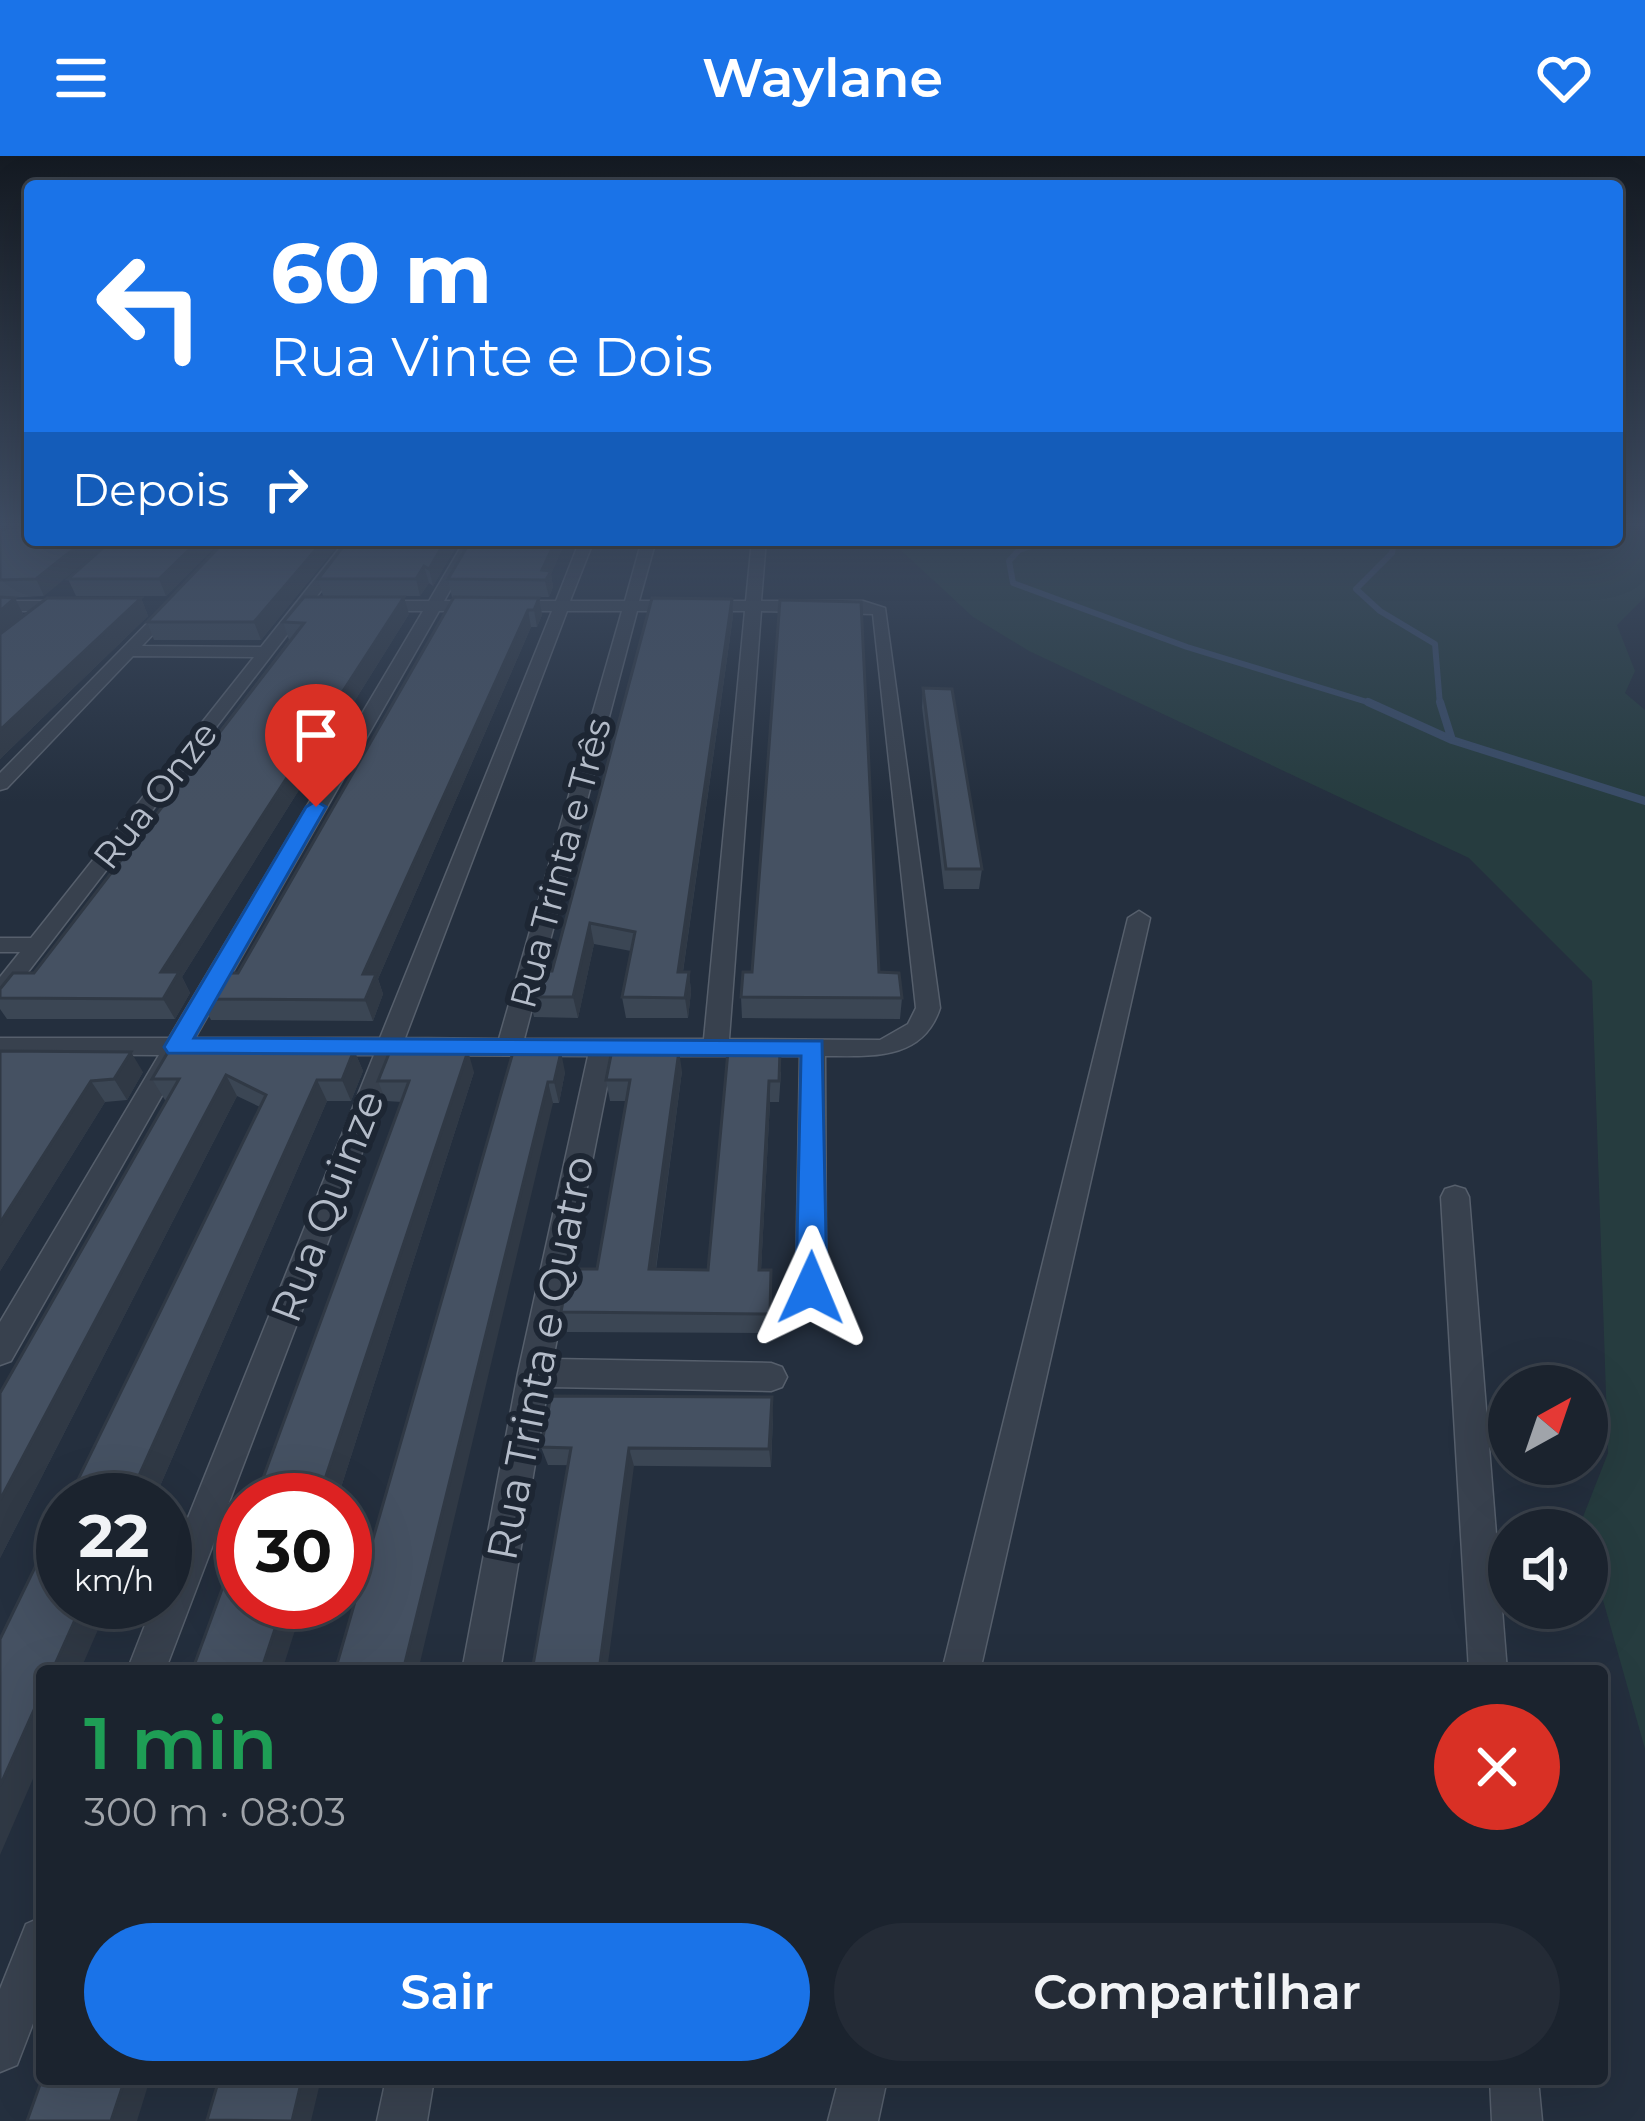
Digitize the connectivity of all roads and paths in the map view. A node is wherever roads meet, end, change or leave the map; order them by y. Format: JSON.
{"nodes":[{"id":1,"x":36,"y":619,"type":"edge"},
{"id":2,"x":160,"y":619,"type":"edge"},
{"id":3,"x":292,"y":619,"type":"edge"},
{"id":4,"x":425,"y":619,"type":"edge"},
{"id":5,"x":557,"y":619,"type":"edge"},
{"id":6,"x":628,"y":619,"type":"edge"},
{"id":7,"x":752,"y":619,"type":"edge"},
{"id":8,"x":882,"y":619,"type":"edge"},
{"id":9,"x":33,"y":621,"type":"edge"},
{"id":10,"x":129,"y":651,"type":"junction"},
{"id":11,"x":266,"y":652,"type":"junction"},
{"id":12,"x":0,"y":784,"type":"edge"},
{"id":13,"x":1139,"y":918,"type":"dead end"},
{"id":14,"x":0,"y":945,"type":"edge"},
{"id":15,"x":38,"y":945,"type":"junction"},
{"id":16,"x":0,"y":993,"type":"edge"},
{"id":17,"x":0,"y":1046,"type":"edge"},
{"id":18,"x":602,"y":1046,"type":"junction"},
{"id":19,"x":716,"y":1046,"type":"junction"},
{"id":20,"x":177,"y":1047,"type":"junction"},
{"id":21,"x":509,"y":1047,"type":"junction"},
{"id":22,"x":813,"y":1047,"type":"junction"},
{"id":23,"x":389,"y":1048,"type":"junction"},
{"id":24,"x":1455,"y":1197,"type":"dead end"},
{"id":25,"x":811,"y":1288,"type":"dead end"},
{"id":26,"x":0,"y":1351,"type":"edge"},
{"id":27,"x":534,"y":1373,"type":"junction"},
{"id":28,"x":771,"y":1377,"type":"dead end"},
{"id":29,"x":148,"y":1665,"type":"edge"},
{"id":30,"x":483,"y":1665,"type":"edge"},
{"id":31,"x":962,"y":1665,"type":"edge"},
{"id":32,"x":1488,"y":1665,"type":"edge"},
{"id":33,"x":36,"y":1955,"type":"edge"},
{"id":34,"x":0,"y":2048,"type":"edge"},
{"id":35,"x":409,"y":2085,"type":"edge"},
{"id":36,"x":862,"y":2085,"type":"edge"},
{"id":37,"x":1514,"y":2085,"type":"edge"},
{"id":38,"x":402,"y":2121,"type":"edge"},
{"id":39,"x":853,"y":2121,"type":"edge"},
{"id":40,"x":1517,"y":2121,"type":"edge"}],
"edges":[{"from":1,"to":9,"type":"street"},
{"from":2,"to":10,"type":"street"},
{"from":3,"to":11,"type":"street","name":"Rua Onze"},
{"from":4,"to":20,"type":"street"},
{"from":5,"to":23,"type":"street","name":"Rua Quinze"},
{"from":6,"to":21,"type":"street","name":"Rua Trinta e Três"},
{"from":7,"to":19,"type":"street"},
{"from":8,"to":22,"type":"street"},
{"from":10,"to":11,"type":"street"},
{"from":10,"to":12,"type":"street"},
{"from":11,"to":15,"type":"street","name":"Rua Onze"},
{"from":13,"to":31,"type":"street"},
{"from":14,"to":15,"type":"street"},
{"from":15,"to":16,"type":"street","name":"Rua Onze"},
{"from":17,"to":20,"type":"street"},
{"from":18,"to":19,"type":"street"},
{"from":18,"to":21,"type":"street"},
{"from":18,"to":27,"type":"street","name":"Rua Trinta e Quatro"},
{"from":19,"to":22,"type":"street"},
{"from":20,"to":23,"type":"street"},
{"from":20,"to":26,"type":"street"},
{"from":21,"to":23,"type":"street"},
{"from":22,"to":25,"type":"street"},
{"from":23,"to":29,"type":"street","name":"Rua Quinze"},
{"from":24,"to":32,"type":"street"},
{"from":27,"to":28,"type":"street"},
{"from":27,"to":30,"type":"street","name":"Rua Trinta e Quatro"},
{"from":33,"to":34,"type":"street"},
{"from":35,"to":38,"type":"street"},
{"from":36,"to":39,"type":"street"},
{"from":37,"to":40,"type":"street"}]}
